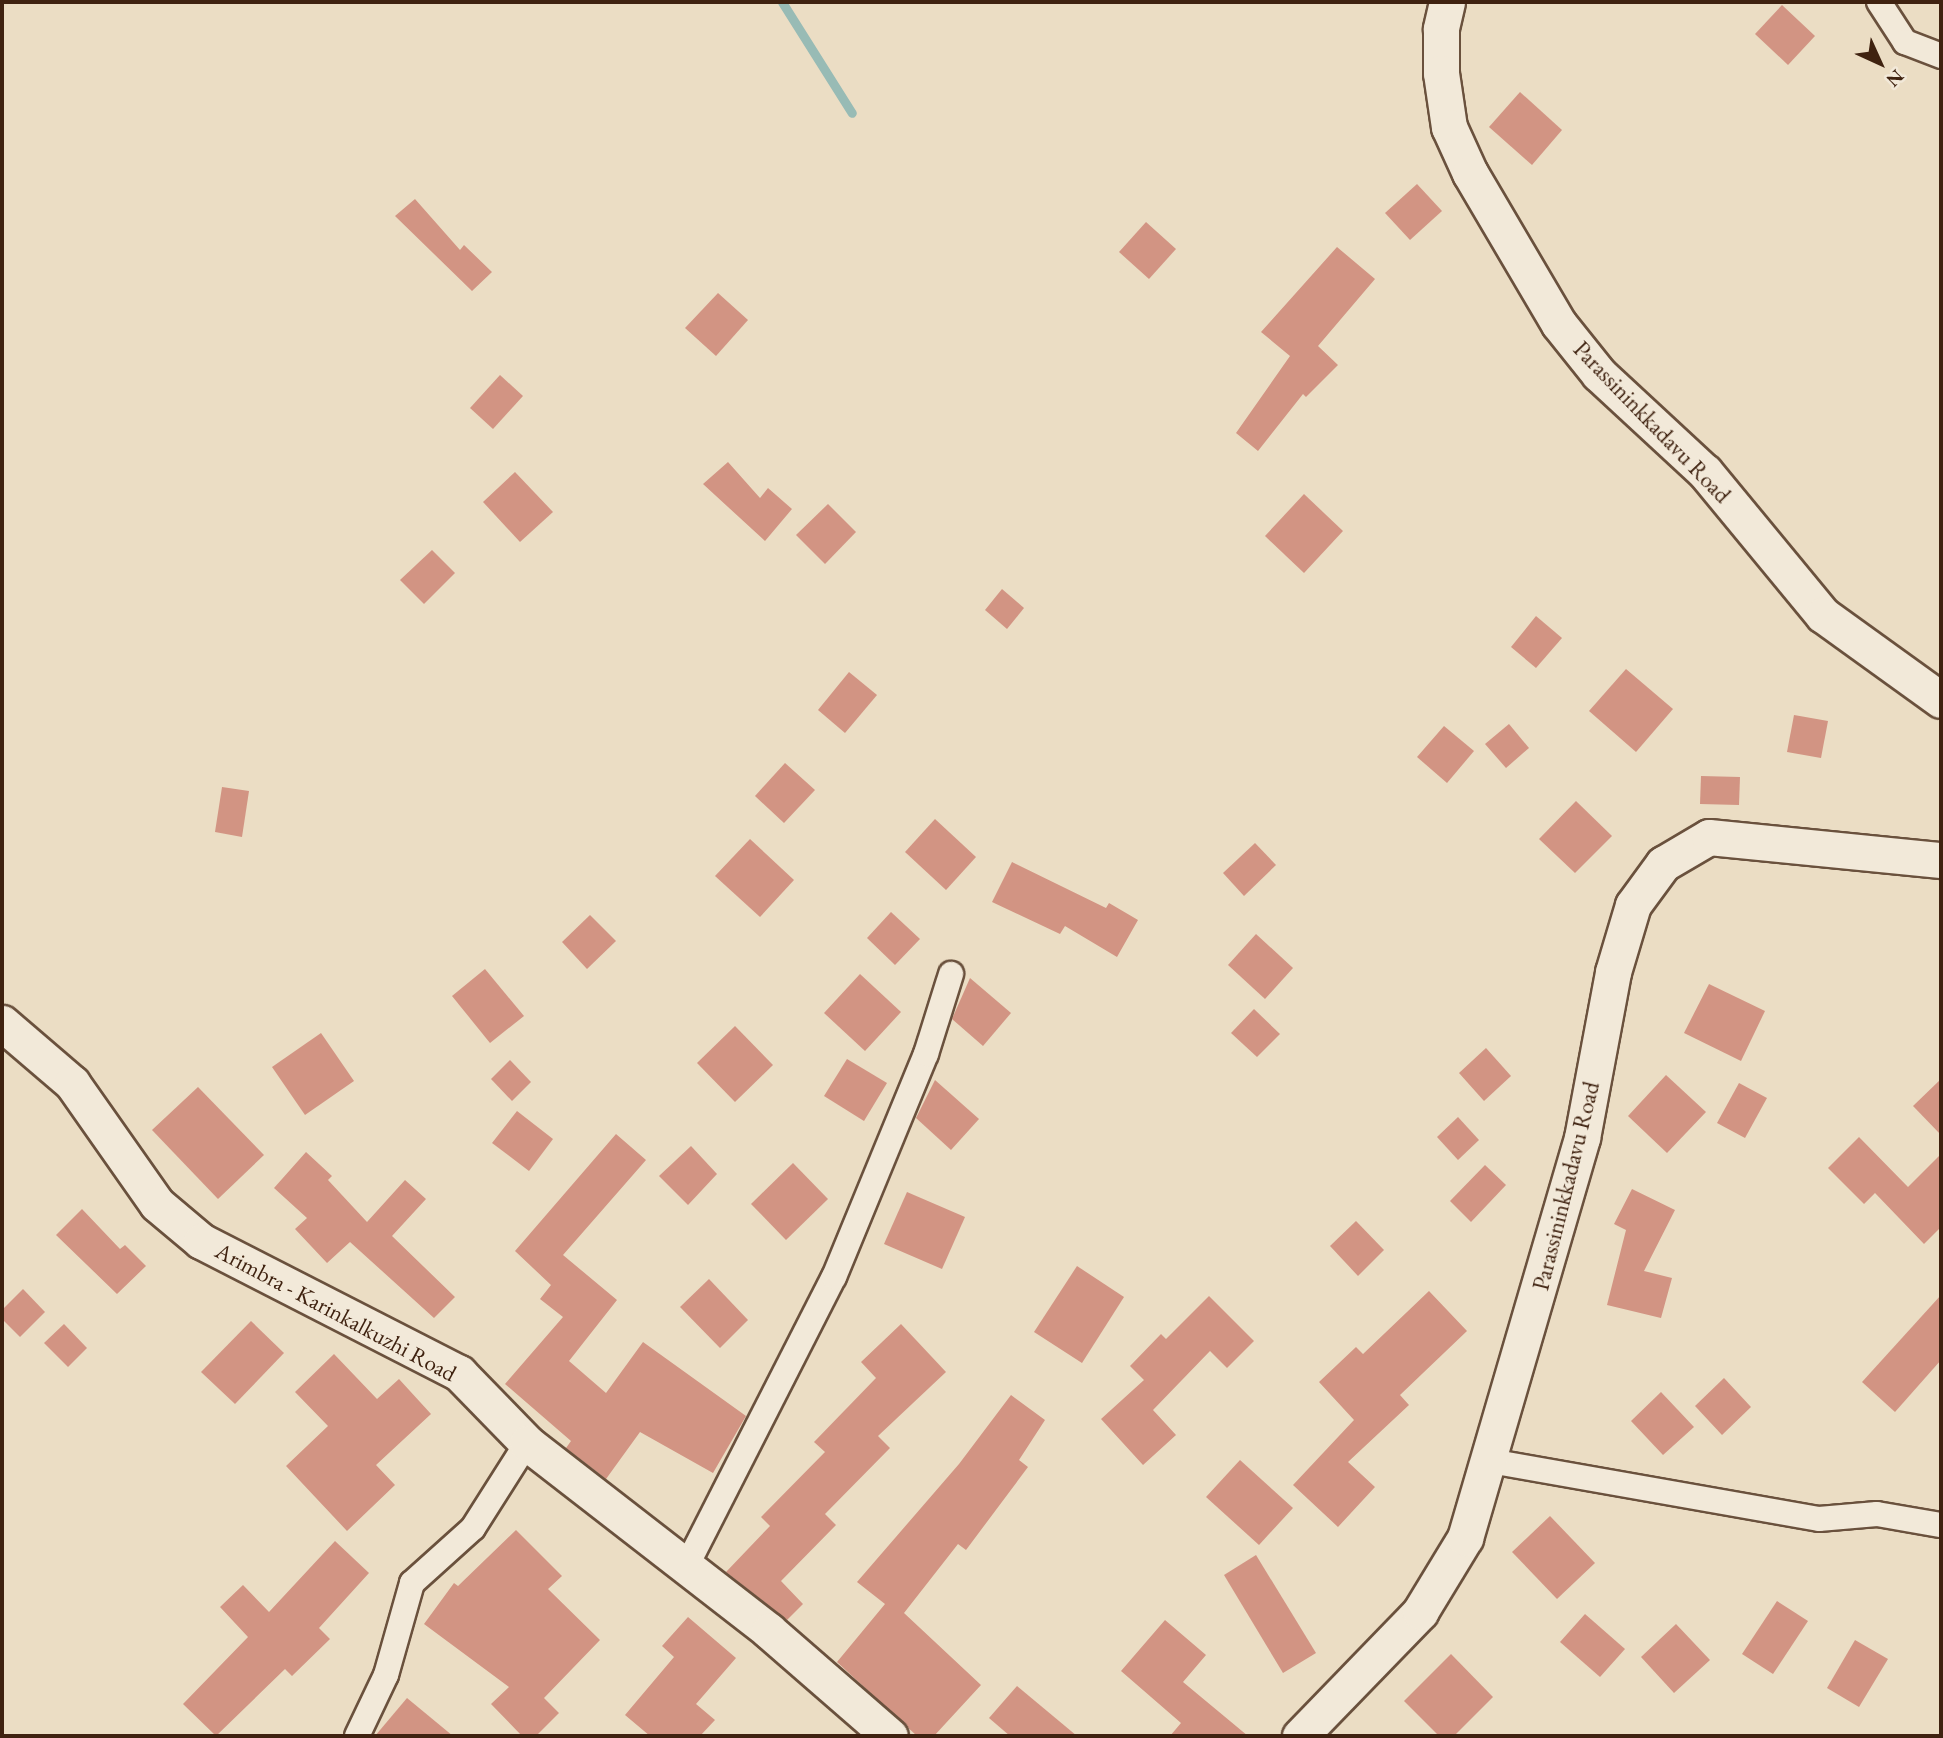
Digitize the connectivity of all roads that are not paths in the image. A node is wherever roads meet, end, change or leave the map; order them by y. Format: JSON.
{"nodes":[{"id":1,"x":1447,"y":2,"type":"edge"},
{"id":2,"x":1879,"y":2,"type":"edge"},
{"id":3,"x":1941,"y":57,"type":"edge"},
{"id":4,"x":1941,"y":700,"type":"edge"},
{"id":5,"x":1941,"y":860,"type":"edge"},
{"id":6,"x":951,"y":974,"type":"dead end"},
{"id":7,"x":2,"y":1023,"type":"edge"},
{"id":8,"x":527,"y":1443,"type":"junction"},
{"id":9,"x":1490,"y":1461,"type":"junction"},
{"id":10,"x":1941,"y":1525,"type":"edge"},
{"id":11,"x":687,"y":1565,"type":"junction"},
{"id":12,"x":357,"y":1736,"type":"edge"},
{"id":13,"x":890,"y":1736,"type":"edge"},
{"id":14,"x":1300,"y":1736,"type":"edge"}],
"edges":[{"from":1,"to":4,"type":"main road","name":"Parassininkkadavu Road"},
{"from":2,"to":3,"type":"street"},
{"from":5,"to":9,"type":"main road","name":"Parassininkkadavu Road"},
{"from":6,"to":11,"type":"street"},
{"from":7,"to":8,"type":"main road","name":"Arimbra - Karinkalkuzhi Road"},
{"from":8,"to":11,"type":"main road","name":"Arimbra - Karinkalkuzhi Road"},
{"from":8,"to":12,"type":"street"},
{"from":9,"to":10,"type":"street"},
{"from":9,"to":14,"type":"main road","name":"Parassininkkadavu Road"},
{"from":11,"to":13,"type":"main road","name":"Arimbra - Karinkalkuzhi Road"}]}
